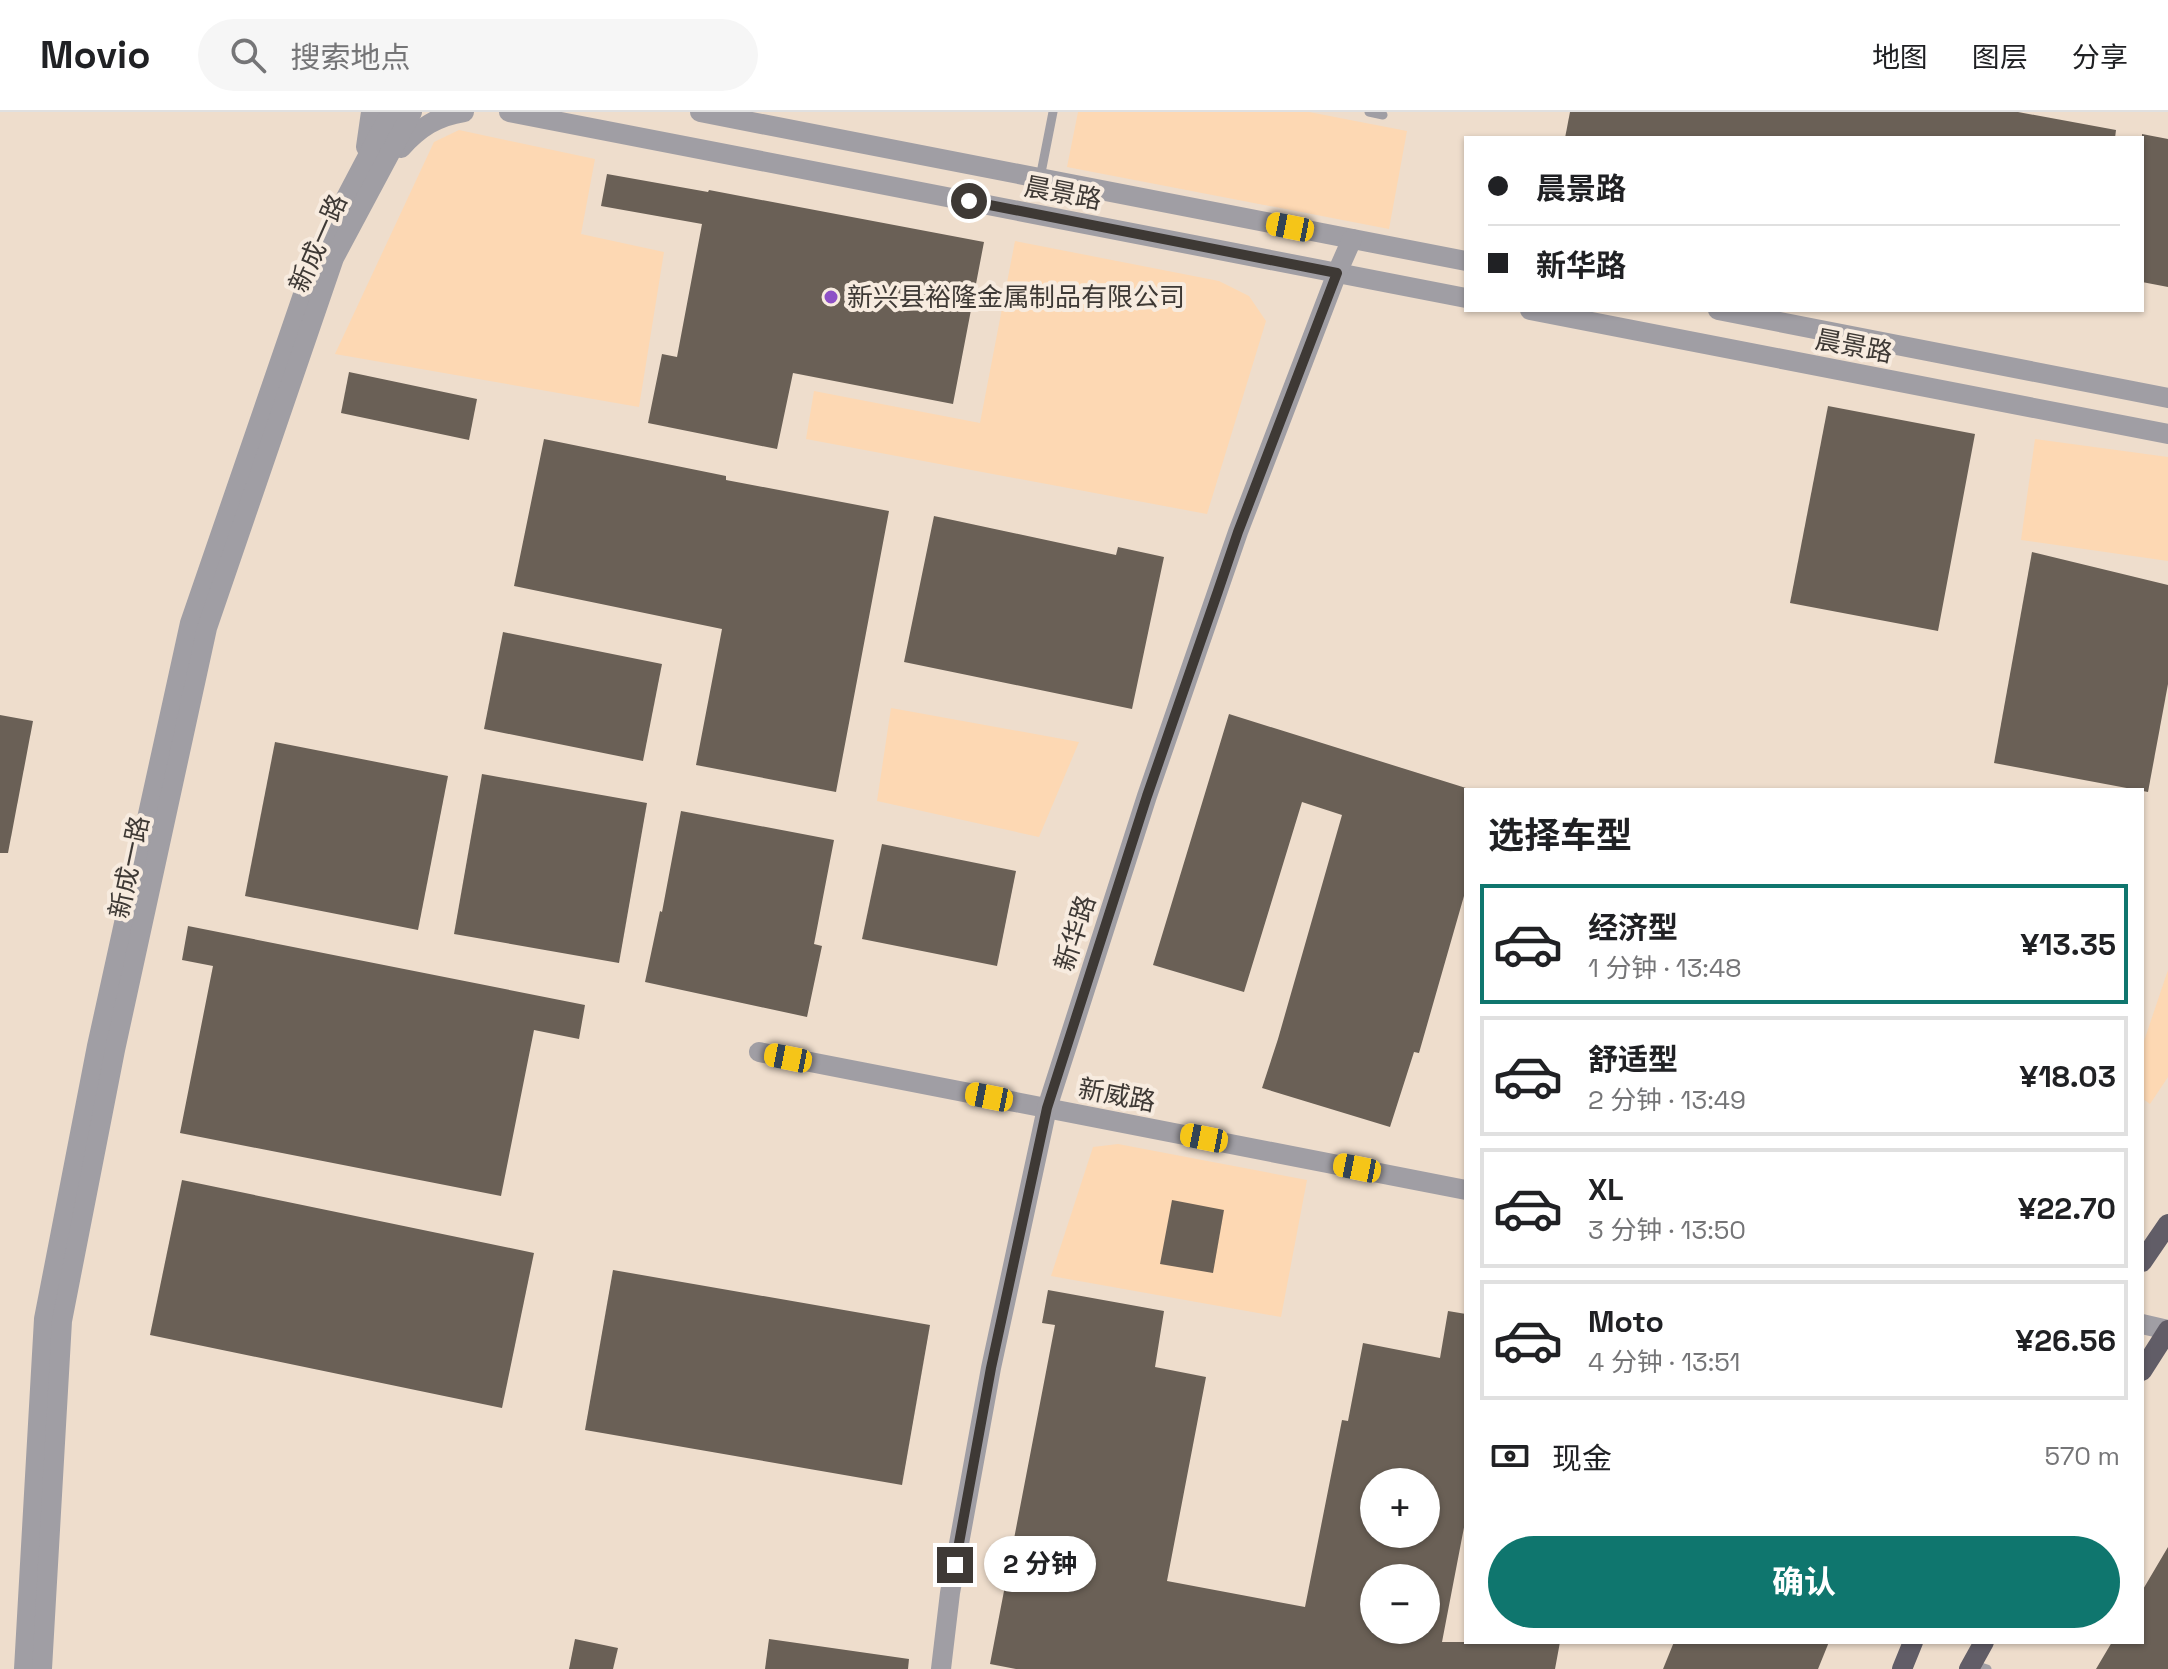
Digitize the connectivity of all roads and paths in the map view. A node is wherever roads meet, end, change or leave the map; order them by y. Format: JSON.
{"nodes":[{"id":1,"x":371,"y":112,"type":"edge"},
{"id":2,"x":391,"y":112,"type":"edge"},
{"id":3,"x":412,"y":112,"type":"edge"},
{"id":4,"x":464,"y":112,"type":"edge"},
{"id":5,"x":509,"y":112,"type":"edge"},
{"id":6,"x":700,"y":112,"type":"edge"},
{"id":7,"x":1053,"y":112,"type":"edge"},
{"id":8,"x":1369,"y":112,"type":"edge"},
{"id":9,"x":1383,"y":115,"type":"dead end"},
{"id":10,"x":372,"y":167,"type":"junction"},
{"id":11,"x":1040,"y":178,"type":"junction"},
{"id":12,"x":1352,"y":239,"type":"junction"},
{"id":13,"x":1464,"y":261,"type":"edge"},
{"id":14,"x":1337,"y":273,"type":"junction"},
{"id":15,"x":1464,"y":298,"type":"edge"},
{"id":16,"x":1540,"y":312,"type":"edge"},
{"id":17,"x":1728,"y":312,"type":"edge"},
{"id":18,"x":2168,"y":398,"type":"edge"},
{"id":19,"x":2168,"y":434,"type":"edge"},
{"id":20,"x":759,"y":1052,"type":"dead end"},
{"id":21,"x":1047,"y":1108,"type":"junction"},
{"id":22,"x":1464,"y":1190,"type":"edge"},
{"id":23,"x":2168,"y":1224,"type":"edge"},
{"id":24,"x":2144,"y":1259,"type":"edge"},
{"id":25,"x":2144,"y":1324,"type":"edge"},
{"id":26,"x":2168,"y":1330,"type":"edge"},
{"id":27,"x":2144,"y":1368,"type":"edge"},
{"id":28,"x":1912,"y":1644,"type":"edge"},
{"id":29,"x":1983,"y":1644,"type":"edge"},
{"id":30,"x":1976,"y":1667,"type":"edge"},
{"id":31,"x":24,"y":1669,"type":"edge"},
{"id":32,"x":42,"y":1669,"type":"edge"},
{"id":33,"x":941,"y":1669,"type":"edge"},
{"id":34,"x":1902,"y":1669,"type":"edge"}],
"edges":[{"from":1,"to":10,"type":"street"},
{"from":2,"to":10,"type":"street","name":"新成一路"},
{"from":3,"to":10,"type":"street","name":"新成一路"},
{"from":4,"to":10,"type":"street"},
{"from":5,"to":14,"type":"street","name":"晨景路"},
{"from":6,"to":11,"type":"street","name":"晨景路"},
{"from":7,"to":11,"type":"lane"},
{"from":8,"to":9,"type":"lane"},
{"from":10,"to":31,"type":"street","name":"新成一路"},
{"from":10,"to":32,"type":"street","name":"新成一路"},
{"from":11,"to":12,"type":"street","name":"晨景路"},
{"from":12,"to":13,"type":"street","name":"晨景路"},
{"from":12,"to":14,"type":"street","name":"新华路"},
{"from":14,"to":15,"type":"street","name":"晨景路"},
{"from":14,"to":21,"type":"street","name":"新华路"},
{"from":16,"to":19,"type":"street","name":"晨景路"},
{"from":17,"to":18,"type":"street","name":"晨景路"},
{"from":20,"to":21,"type":"street","name":"新威路"},
{"from":21,"to":22,"type":"street","name":"新威路"},
{"from":21,"to":33,"type":"street","name":"新华路"},
{"from":23,"to":24,"type":"main road"},
{"from":25,"to":26,"type":"street"},
{"from":26,"to":27,"type":"main road"},
{"from":28,"to":34,"type":"main road"},
{"from":29,"to":30,"type":"main road"}]}
